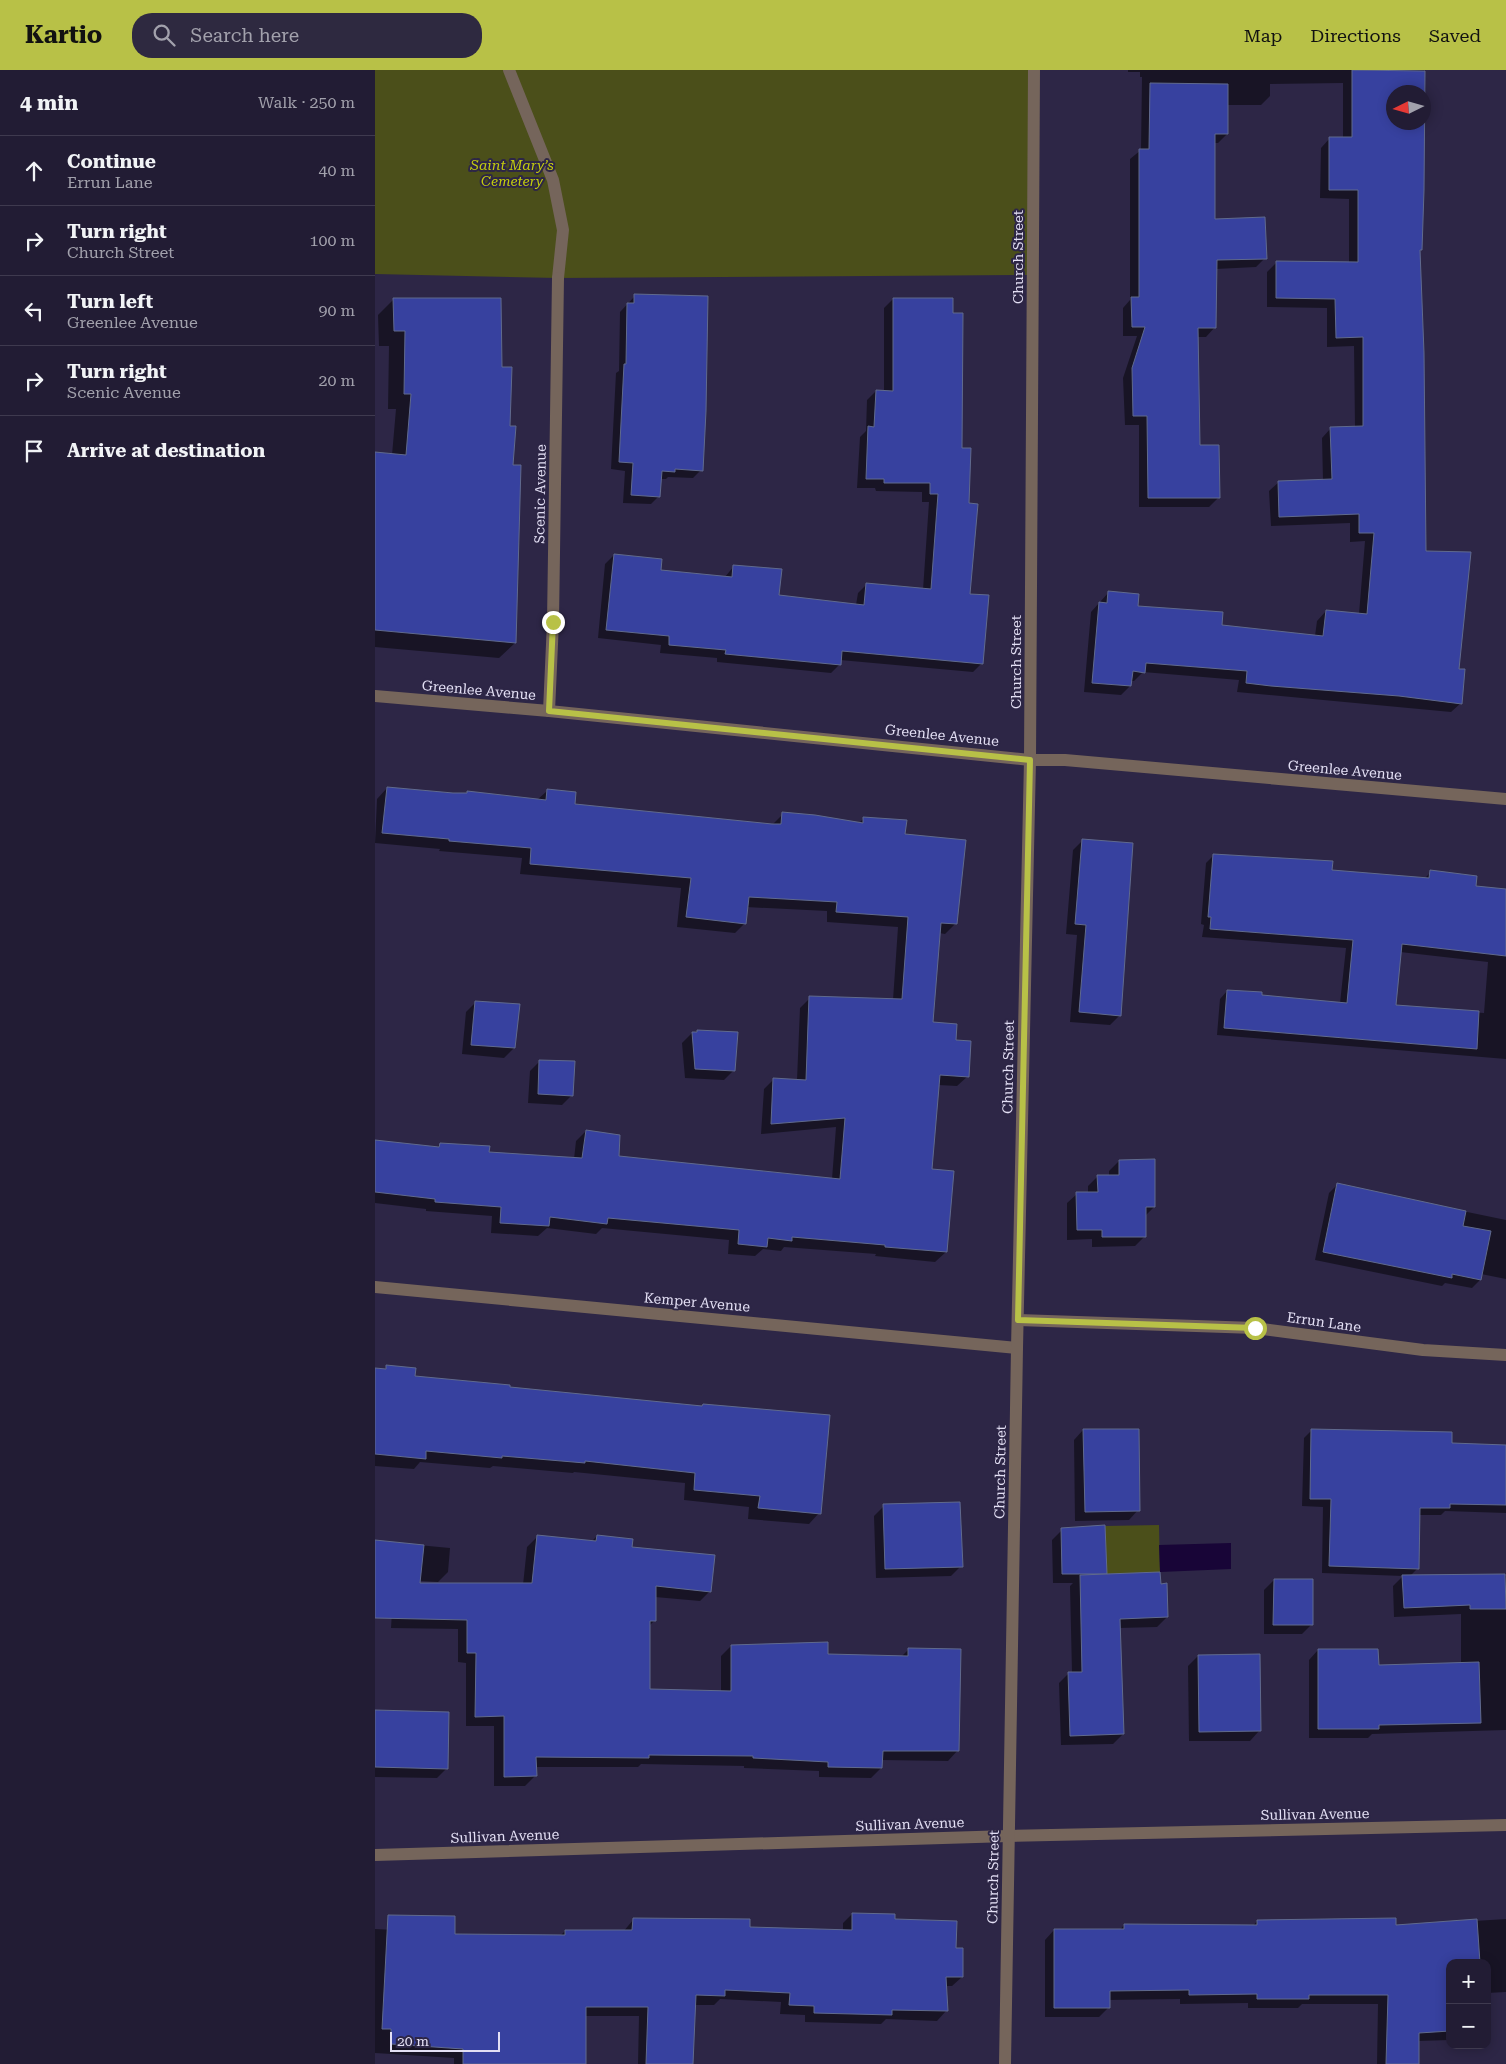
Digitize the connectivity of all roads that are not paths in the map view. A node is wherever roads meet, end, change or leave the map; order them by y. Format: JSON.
{"nodes":[{"id":1,"x":509,"y":70,"type":"edge"},
{"id":2,"x":1034,"y":70,"type":"edge"},
{"id":3,"x":375,"y":696,"type":"edge"},
{"id":4,"x":549,"y":711,"type":"junction"},
{"id":5,"x":1030,"y":760,"type":"junction"},
{"id":6,"x":1506,"y":799,"type":"edge"},
{"id":7,"x":375,"y":1287,"type":"edge"},
{"id":8,"x":1018,"y":1320,"type":"junction"},
{"id":9,"x":1017,"y":1348,"type":"junction"},
{"id":10,"x":1506,"y":1355,"type":"edge"},
{"id":11,"x":1506,"y":1824,"type":"edge"},
{"id":12,"x":1009,"y":1836,"type":"junction"},
{"id":13,"x":375,"y":1855,"type":"edge"},
{"id":14,"x":1005,"y":2064,"type":"edge"}],
"edges":[{"from":1,"to":4,"type":"street","name":"Scenic Avenue"},
{"from":2,"to":5,"type":"street","name":"Church Street"},
{"from":3,"to":4,"type":"street","name":"Greenlee Avenue"},
{"from":4,"to":5,"type":"street","name":"Greenlee Avenue"},
{"from":5,"to":6,"type":"street","name":"Greenlee Avenue"},
{"from":5,"to":8,"type":"street","name":"Church Street"},
{"from":7,"to":9,"type":"street","name":"Kemper Avenue"},
{"from":8,"to":9,"type":"street","name":"Church Street"},
{"from":8,"to":10,"type":"street","name":"Errun Lane"},
{"from":9,"to":12,"type":"street","name":"Church Street"},
{"from":11,"to":12,"type":"street","name":"Sullivan Avenue"},
{"from":12,"to":13,"type":"street","name":"Sullivan Avenue"},
{"from":12,"to":14,"type":"street","name":"Church Street"}]}
